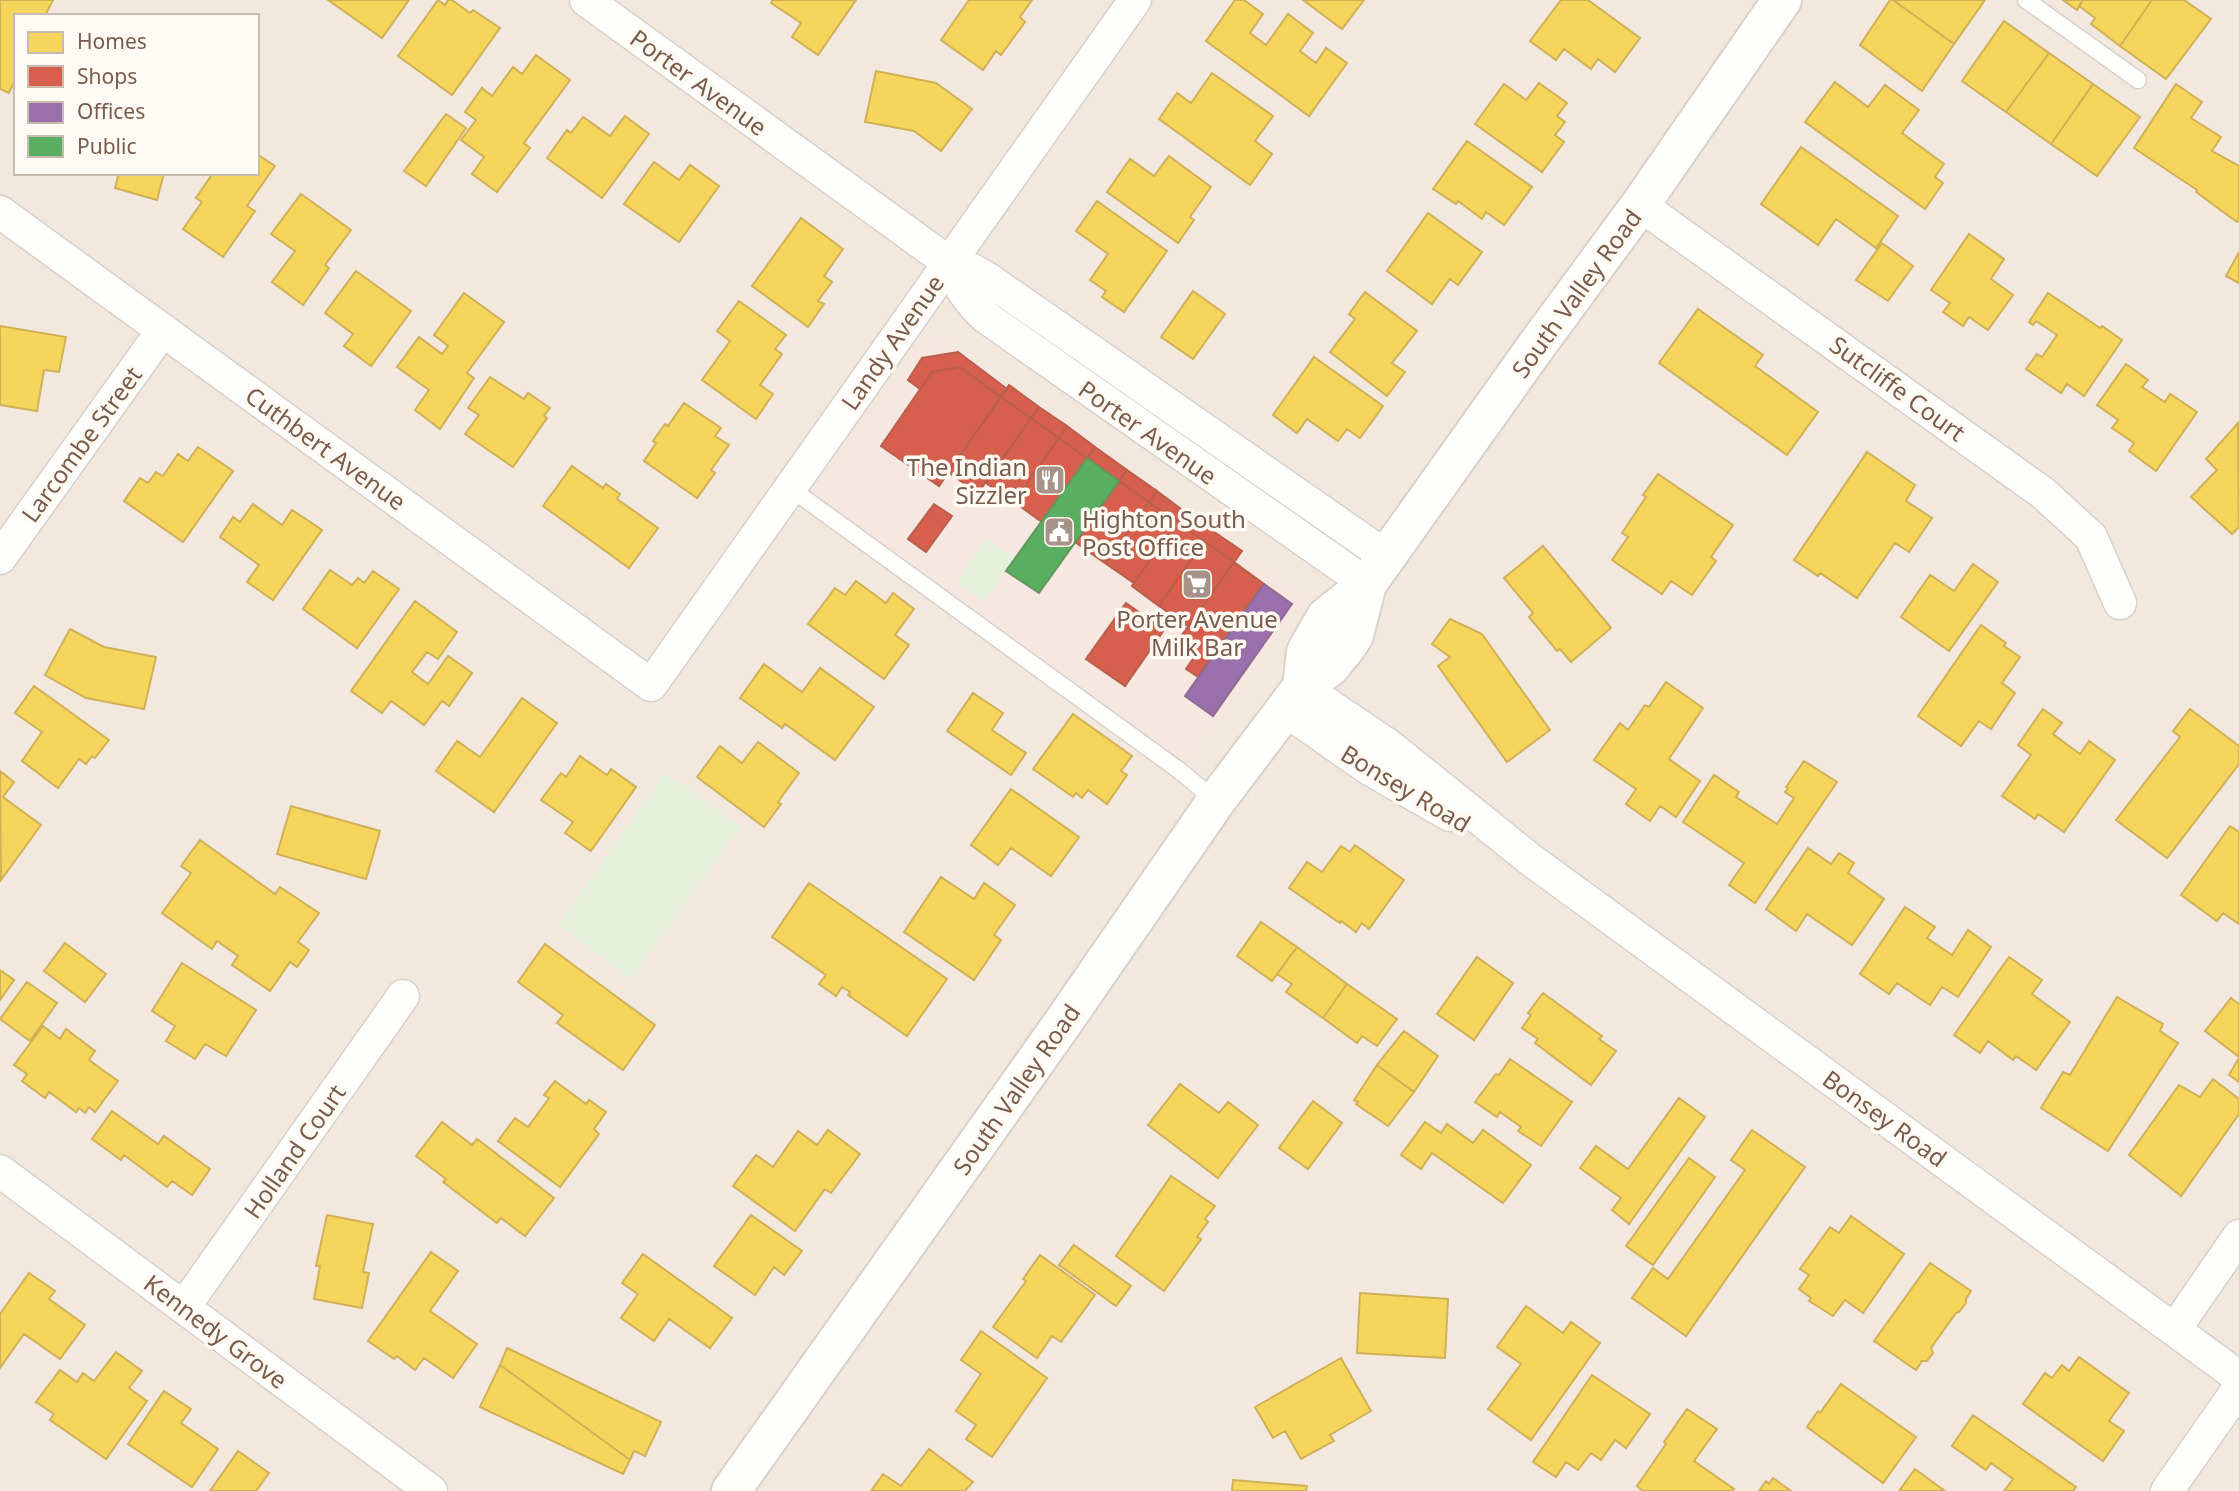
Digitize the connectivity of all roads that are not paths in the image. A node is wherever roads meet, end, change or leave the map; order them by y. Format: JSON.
{"nodes":[{"id":1,"x":586,"y":0,"type":"edge"},
{"id":2,"x":1135,"y":0,"type":"edge"},
{"id":3,"x":1782,"y":0,"type":"edge"},
{"id":4,"x":2026,"y":0,"type":"edge"},
{"id":5,"x":2138,"y":80,"type":"dead end"},
{"id":6,"x":1640,"y":205,"type":"junction"},
{"id":7,"x":0,"y":212,"type":"edge"},
{"id":8,"x":948,"y":262,"type":"junction"},
{"id":9,"x":163,"y":330,"type":"junction"},
{"id":10,"x":790,"y":488,"type":"junction"},
{"id":11,"x":0,"y":558,"type":"edge"},
{"id":12,"x":1377,"y":570,"type":"junction"},
{"id":13,"x":2120,"y":603,"type":"dead end"},
{"id":14,"x":651,"y":685,"type":"joint"},
{"id":15,"x":1293,"y":699,"type":"junction"},
{"id":16,"x":1216,"y":801,"type":"junction"},
{"id":17,"x":403,"y":996,"type":"dead end"},
{"id":18,"x":0,"y":1171,"type":"edge"},
{"id":19,"x":2239,"y":1236,"type":"edge"},
{"id":20,"x":184,"y":1307,"type":"junction"},
{"id":21,"x":2175,"y":1329,"type":"junction"},
{"id":22,"x":2239,"y":1377,"type":"edge"},
{"id":23,"x":2239,"y":1388,"type":"edge"},
{"id":24,"x":430,"y":1491,"type":"edge"},
{"id":25,"x":731,"y":1491,"type":"edge"},
{"id":26,"x":2167,"y":1491,"type":"edge"}],
"edges":[{"from":1,"to":8,"type":"street","name":"Porter Avenue"},
{"from":2,"to":8,"type":"street","name":"Landy Avenue"},
{"from":3,"to":6,"type":"main road","name":"South Valley Road"},
{"from":4,"to":5,"type":"lane"},
{"from":6,"to":12,"type":"main road","name":"South Valley Road"},
{"from":6,"to":13,"type":"street","name":"Sutcliffe Court"},
{"from":7,"to":9,"type":"street","name":"Cuthbert Avenue"},
{"from":8,"to":10,"type":"street","name":"Landy Avenue"},
{"from":8,"to":12,"type":"street","name":"Porter Avenue"},
{"from":9,"to":11,"type":"street","name":"Larcombe Street"},
{"from":9,"to":14,"type":"street","name":"Cuthbert Avenue"},
{"from":10,"to":14,"type":"street","name":"Landy Avenue"},
{"from":10,"to":16,"type":"lane"},
{"from":12,"to":15,"type":"main road","name":"South Valley Road"},
{"from":15,"to":16,"type":"main road","name":"South Valley Road"},
{"from":15,"to":21,"type":"street","name":"Bonsey Road"},
{"from":16,"to":25,"type":"main road","name":"South Valley Road"},
{"from":17,"to":20,"type":"street","name":"Holland Court"},
{"from":18,"to":20,"type":"street","name":"Kennedy Grove"},
{"from":19,"to":21,"type":"street"},
{"from":20,"to":24,"type":"street","name":"Kennedy Grove"},
{"from":21,"to":22,"type":"street","name":"Bonsey Road"},
{"from":23,"to":26,"type":"street"}]}
